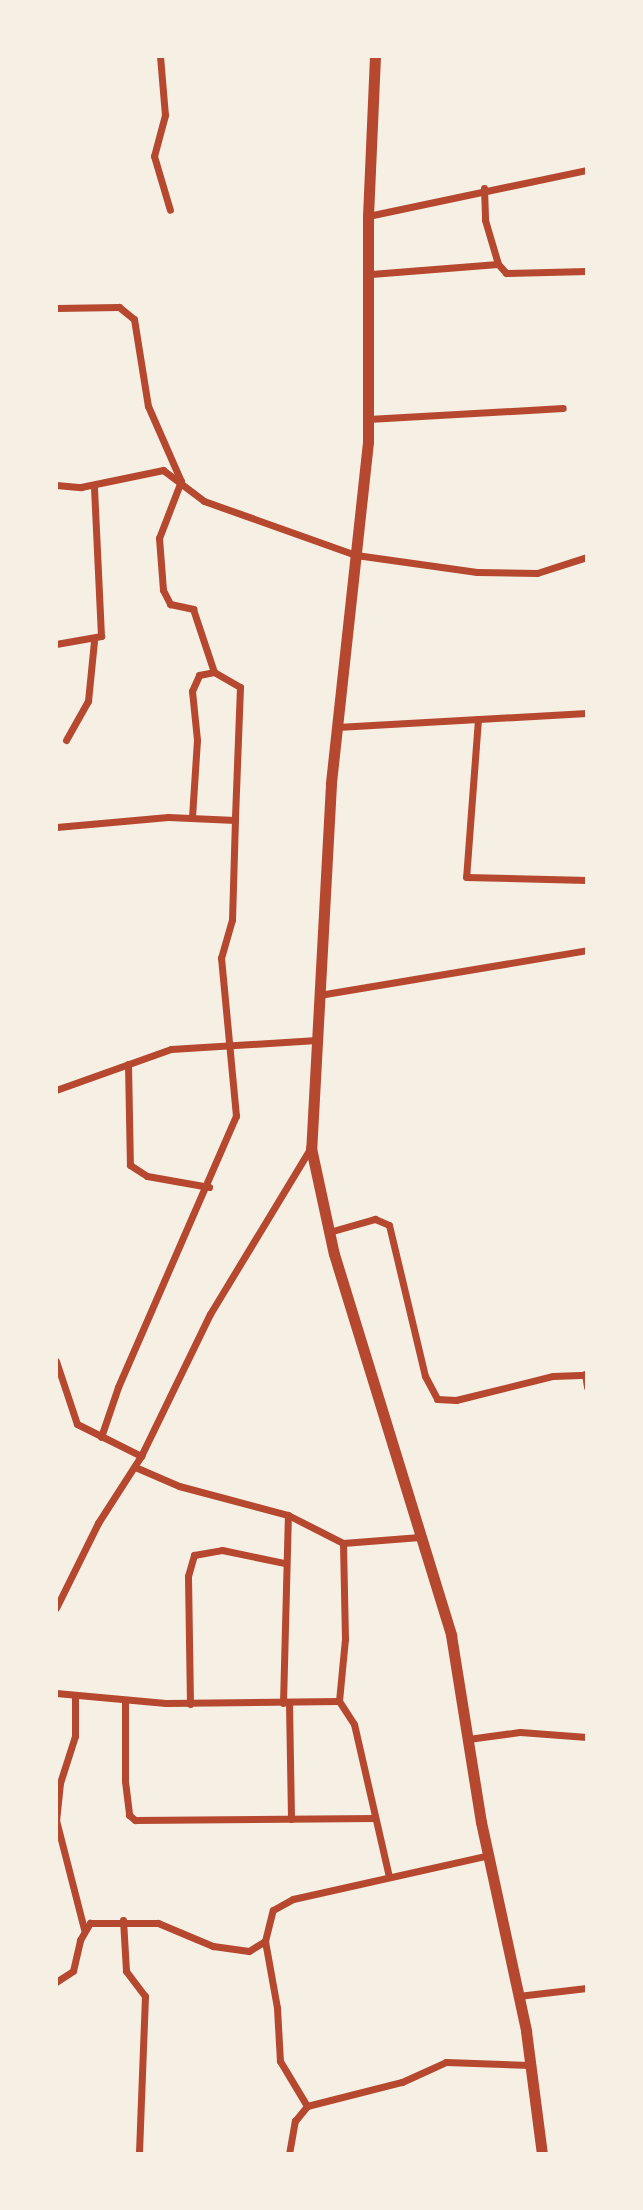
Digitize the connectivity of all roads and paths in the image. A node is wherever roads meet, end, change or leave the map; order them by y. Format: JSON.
{"nodes":[{"id":1,"x":160,"y":56,"type":"edge"},
{"id":2,"x":375,"y":56,"type":"edge"},
{"id":3,"x":587,"y":170,"type":"edge"},
{"id":4,"x":484,"y":188,"type":"junction"},
{"id":5,"x":170,"y":210,"type":"dead end"},
{"id":6,"x":368,"y":216,"type":"junction"},
{"id":7,"x":498,"y":264,"type":"junction"},
{"id":8,"x":587,"y":271,"type":"edge"},
{"id":9,"x":371,"y":274,"type":"junction"},
{"id":10,"x":56,"y":308,"type":"edge"},
{"id":11,"x":563,"y":408,"type":"dead end"},
{"id":12,"x":368,"y":419,"type":"junction"},
{"id":13,"x":181,"y":481,"type":"junction"},
{"id":14,"x":56,"y":485,"type":"edge"},
{"id":15,"x":94,"y":485,"type":"junction"},
{"id":16,"x":356,"y":555,"type":"junction"},
{"id":17,"x":587,"y":557,"type":"edge"},
{"id":18,"x":94,"y":641,"type":"junction"},
{"id":19,"x":56,"y":644,"type":"edge"},
{"id":20,"x":214,"y":672,"type":"junction"},
{"id":21,"x":587,"y":713,"type":"edge"},
{"id":22,"x":478,"y":719,"type":"junction"},
{"id":23,"x":337,"y":727,"type":"junction"},
{"id":24,"x":66,"y":740,"type":"dead end"},
{"id":25,"x":192,"y":817,"type":"junction"},
{"id":26,"x":235,"y":820,"type":"junction"},
{"id":27,"x":56,"y":827,"type":"edge"},
{"id":28,"x":587,"y":880,"type":"edge"},
{"id":29,"x":587,"y":950,"type":"edge"},
{"id":30,"x":319,"y":995,"type":"junction"},
{"id":31,"x":317,"y":1040,"type":"junction"},
{"id":32,"x":230,"y":1047,"type":"junction"},
{"id":33,"x":128,"y":1064,"type":"junction"},
{"id":34,"x":56,"y":1090,"type":"edge"},
{"id":35,"x":311,"y":1148,"type":"junction"},
{"id":36,"x":209,"y":1187,"type":"junction"},
{"id":37,"x":329,"y":1232,"type":"junction"},
{"id":38,"x":56,"y":1361,"type":"edge"},
{"id":39,"x":586,"y":1374,"type":"edge"},
{"id":40,"x":587,"y":1387,"type":"edge"},
{"id":41,"x":101,"y":1437,"type":"junction"},
{"id":42,"x":141,"y":1456,"type":"junction"},
{"id":43,"x":135,"y":1467,"type":"junction"},
{"id":44,"x":288,"y":1515,"type":"junction"},
{"id":45,"x":420,"y":1537,"type":"junction"},
{"id":46,"x":343,"y":1543,"type":"junction"},
{"id":47,"x":284,"y":1563,"type":"junction"},
{"id":48,"x":56,"y":1608,"type":"edge"},
{"id":49,"x":56,"y":1693,"type":"edge"},
{"id":50,"x":75,"y":1696,"type":"junction"},
{"id":51,"x":339,"y":1701,"type":"junction"},
{"id":52,"x":125,"y":1702,"type":"junction"},
{"id":53,"x":286,"y":1703,"type":"junction"},
{"id":54,"x":190,"y":1704,"type":"junction"},
{"id":55,"x":587,"y":1737,"type":"edge"},
{"id":56,"x":468,"y":1739,"type":"junction"},
{"id":57,"x":375,"y":1818,"type":"junction"},
{"id":58,"x":291,"y":1819,"type":"junction"},
{"id":59,"x":490,"y":1855,"type":"junction"},
{"id":60,"x":389,"y":1877,"type":"junction"},
{"id":61,"x":123,"y":1920,"type":"junction"},
{"id":62,"x":84,"y":1929,"type":"junction"},
{"id":63,"x":265,"y":1941,"type":"junction"},
{"id":64,"x":56,"y":1982,"type":"edge"},
{"id":65,"x":587,"y":1988,"type":"edge"},
{"id":66,"x":518,"y":1996,"type":"junction"},
{"id":67,"x":530,"y":2065,"type":"junction"},
{"id":68,"x":307,"y":2106,"type":"junction"},
{"id":69,"x":139,"y":2154,"type":"edge"},
{"id":70,"x":289,"y":2154,"type":"edge"},
{"id":71,"x":542,"y":2154,"type":"edge"}],
"edges":[{"from":1,"to":5,"type":"street"},
{"from":2,"to":6,"type":"main road"},
{"from":3,"to":4,"type":"street"},
{"from":4,"to":6,"type":"street"},
{"from":4,"to":7,"type":"street"},
{"from":6,"to":9,"type":"main road"},
{"from":7,"to":8,"type":"street"},
{"from":7,"to":9,"type":"street"},
{"from":9,"to":12,"type":"main road"},
{"from":10,"to":13,"type":"street"},
{"from":11,"to":12,"type":"street"},
{"from":12,"to":16,"type":"main road"},
{"from":13,"to":15,"type":"street"},
{"from":13,"to":16,"type":"street"},
{"from":13,"to":20,"type":"street"},
{"from":14,"to":15,"type":"street"},
{"from":15,"to":18,"type":"street"},
{"from":16,"to":17,"type":"street"},
{"from":16,"to":23,"type":"main road"},
{"from":18,"to":19,"type":"street"},
{"from":18,"to":24,"type":"street"},
{"from":20,"to":25,"type":"street"},
{"from":20,"to":26,"type":"street"},
{"from":21,"to":22,"type":"street"},
{"from":22,"to":23,"type":"street"},
{"from":22,"to":28,"type":"street"},
{"from":23,"to":30,"type":"main road"},
{"from":25,"to":26,"type":"street"},
{"from":25,"to":27,"type":"street"},
{"from":26,"to":32,"type":"street"},
{"from":29,"to":30,"type":"street"},
{"from":30,"to":31,"type":"main road"},
{"from":31,"to":32,"type":"street"},
{"from":31,"to":35,"type":"main road"},
{"from":32,"to":33,"type":"street"},
{"from":32,"to":36,"type":"street"},
{"from":33,"to":34,"type":"street"},
{"from":33,"to":36,"type":"street"},
{"from":35,"to":37,"type":"main road"},
{"from":35,"to":42,"type":"street"},
{"from":36,"to":41,"type":"street"},
{"from":37,"to":39,"type":"street"},
{"from":37,"to":45,"type":"main road"},
{"from":38,"to":41,"type":"street"},
{"from":39,"to":40,"type":"street"},
{"from":41,"to":42,"type":"street"},
{"from":42,"to":43,"type":"street"},
{"from":43,"to":44,"type":"street"},
{"from":43,"to":48,"type":"street"},
{"from":44,"to":46,"type":"street"},
{"from":44,"to":47,"type":"street"},
{"from":45,"to":46,"type":"street"},
{"from":45,"to":56,"type":"main road"},
{"from":46,"to":51,"type":"street"},
{"from":47,"to":53,"type":"street"},
{"from":47,"to":54,"type":"street"},
{"from":49,"to":50,"type":"street"},
{"from":50,"to":52,"type":"street"},
{"from":50,"to":62,"type":"street"},
{"from":51,"to":53,"type":"street"},
{"from":51,"to":57,"type":"street"},
{"from":52,"to":54,"type":"street"},
{"from":52,"to":58,"type":"street"},
{"from":53,"to":54,"type":"street"},
{"from":53,"to":58,"type":"street"},
{"from":55,"to":56,"type":"street"},
{"from":56,"to":59,"type":"main road"},
{"from":57,"to":58,"type":"street"},
{"from":57,"to":60,"type":"street"},
{"from":59,"to":60,"type":"street"},
{"from":59,"to":66,"type":"main road"},
{"from":60,"to":63,"type":"street"},
{"from":61,"to":62,"type":"street"},
{"from":61,"to":63,"type":"street"},
{"from":61,"to":69,"type":"street"},
{"from":62,"to":64,"type":"street"},
{"from":63,"to":68,"type":"street"},
{"from":65,"to":66,"type":"street"},
{"from":66,"to":67,"type":"main road"},
{"from":67,"to":68,"type":"street"},
{"from":67,"to":71,"type":"main road"},
{"from":68,"to":70,"type":"street"}]}
